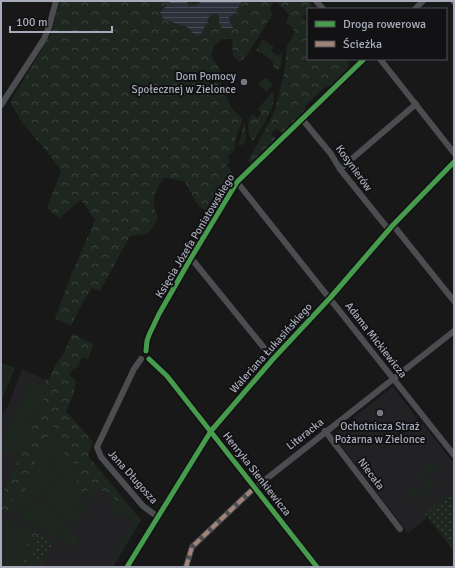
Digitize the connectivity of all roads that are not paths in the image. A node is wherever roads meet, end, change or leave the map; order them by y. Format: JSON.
{"nodes":[{"id":1,"x":56,"y":1,"type":"edge"},
{"id":2,"x":362,"y":60,"type":"edge"},
{"id":3,"x":381,"y":60,"type":"edge"},
{"id":4,"x":416,"y":104,"type":"junction"},
{"id":5,"x":1,"y":105,"type":"edge"},
{"id":6,"x":302,"y":118,"type":"junction"},
{"id":7,"x":454,"y":153,"type":"edge"},
{"id":8,"x":454,"y":162,"type":"edge"},
{"id":9,"x":340,"y":168,"type":"junction"},
{"id":10,"x":237,"y":182,"type":"junction"},
{"id":11,"x":393,"y":225,"type":"junction"},
{"id":12,"x":388,"y":230,"type":"junction"},
{"id":13,"x":191,"y":258,"type":"junction"},
{"id":14,"x":330,"y":298,"type":"junction"},
{"id":15,"x":454,"y":301,"type":"edge"},
{"id":16,"x":454,"y":331,"type":"edge"},
{"id":17,"x":146,"y":351,"type":"junction"},
{"id":18,"x":141,"y":359,"type":"junction"},
{"id":19,"x":149,"y":359,"type":"junction"},
{"id":20,"x":273,"y":360,"type":"junction"},
{"id":21,"x":394,"y":378,"type":"junction"},
{"id":22,"x":210,"y":431,"type":"junction"},
{"id":23,"x":325,"y":431,"type":"junction"},
{"id":24,"x":454,"y":455,"type":"edge"},
{"id":25,"x":255,"y":487,"type":"junction"},
{"id":26,"x":158,"y":517,"type":"junction"},
{"id":27,"x":400,"y":530,"type":"dead end"},
{"id":28,"x":127,"y":567,"type":"edge"},
{"id":29,"x":186,"y":567,"type":"edge"},
{"id":30,"x":317,"y":567,"type":"edge"}],
"edges":[{"from":1,"to":5,"type":"street"},
{"from":2,"to":6,"type":"street","name":"Księcia Józefa Poniatowskiego"},
{"from":3,"to":4,"type":"street"},
{"from":4,"to":7,"type":"street"},
{"from":4,"to":9,"type":"street"},
{"from":6,"to":9,"type":"street","name":"Kosynierów"},
{"from":6,"to":10,"type":"street","name":"Księcia Józefa Poniatowskiego"},
{"from":8,"to":11,"type":"street","name":"Waleriana Łukasińskiego"},
{"from":9,"to":12,"type":"street","name":"Kosynierów"},
{"from":10,"to":13,"type":"street","name":"Księcia Józefa Poniatowskiego"},
{"from":10,"to":14,"type":"street","name":"Adama Mickiewicza"},
{"from":11,"to":12,"type":"street","name":"Waleriana Łukasińskiego"},
{"from":11,"to":15,"type":"street"},
{"from":12,"to":14,"type":"street","name":"Waleriana Łukasińskiego"},
{"from":13,"to":17,"type":"street","name":"Księcia Józefa Poniatowskiego"},
{"from":13,"to":20,"type":"street"},
{"from":14,"to":20,"type":"street","name":"Waleriana Łukasińskiego"},
{"from":14,"to":21,"type":"street","name":"Adama Mickiewicza"},
{"from":16,"to":21,"type":"street","name":"Literacka"},
{"from":17,"to":18,"type":"street"},
{"from":17,"to":19,"type":"street"},
{"from":18,"to":19,"type":"street"},
{"from":18,"to":26,"type":"street","name":"Jana Długosza"},
{"from":19,"to":22,"type":"street","name":"Henryka Sienkiewicza"},
{"from":20,"to":22,"type":"street","name":"Waleriana Łukasińskiego"},
{"from":21,"to":23,"type":"street","name":"Literacka"},
{"from":21,"to":24,"type":"street","name":"Adama Mickiewicza"},
{"from":22,"to":25,"type":"street","name":"Henryka Sienkiewicza"},
{"from":22,"to":26,"type":"street","name":"Waleriana Łukasińskiego"},
{"from":23,"to":25,"type":"street","name":"Literacka"},
{"from":23,"to":27,"type":"street","name":"Niecała"},
{"from":25,"to":29,"type":"street","name":"Literacka"},
{"from":25,"to":30,"type":"street","name":"Henryka Sienkiewicza"},
{"from":26,"to":28,"type":"street","name":"Waleriana Łukasińskiego"}]}
